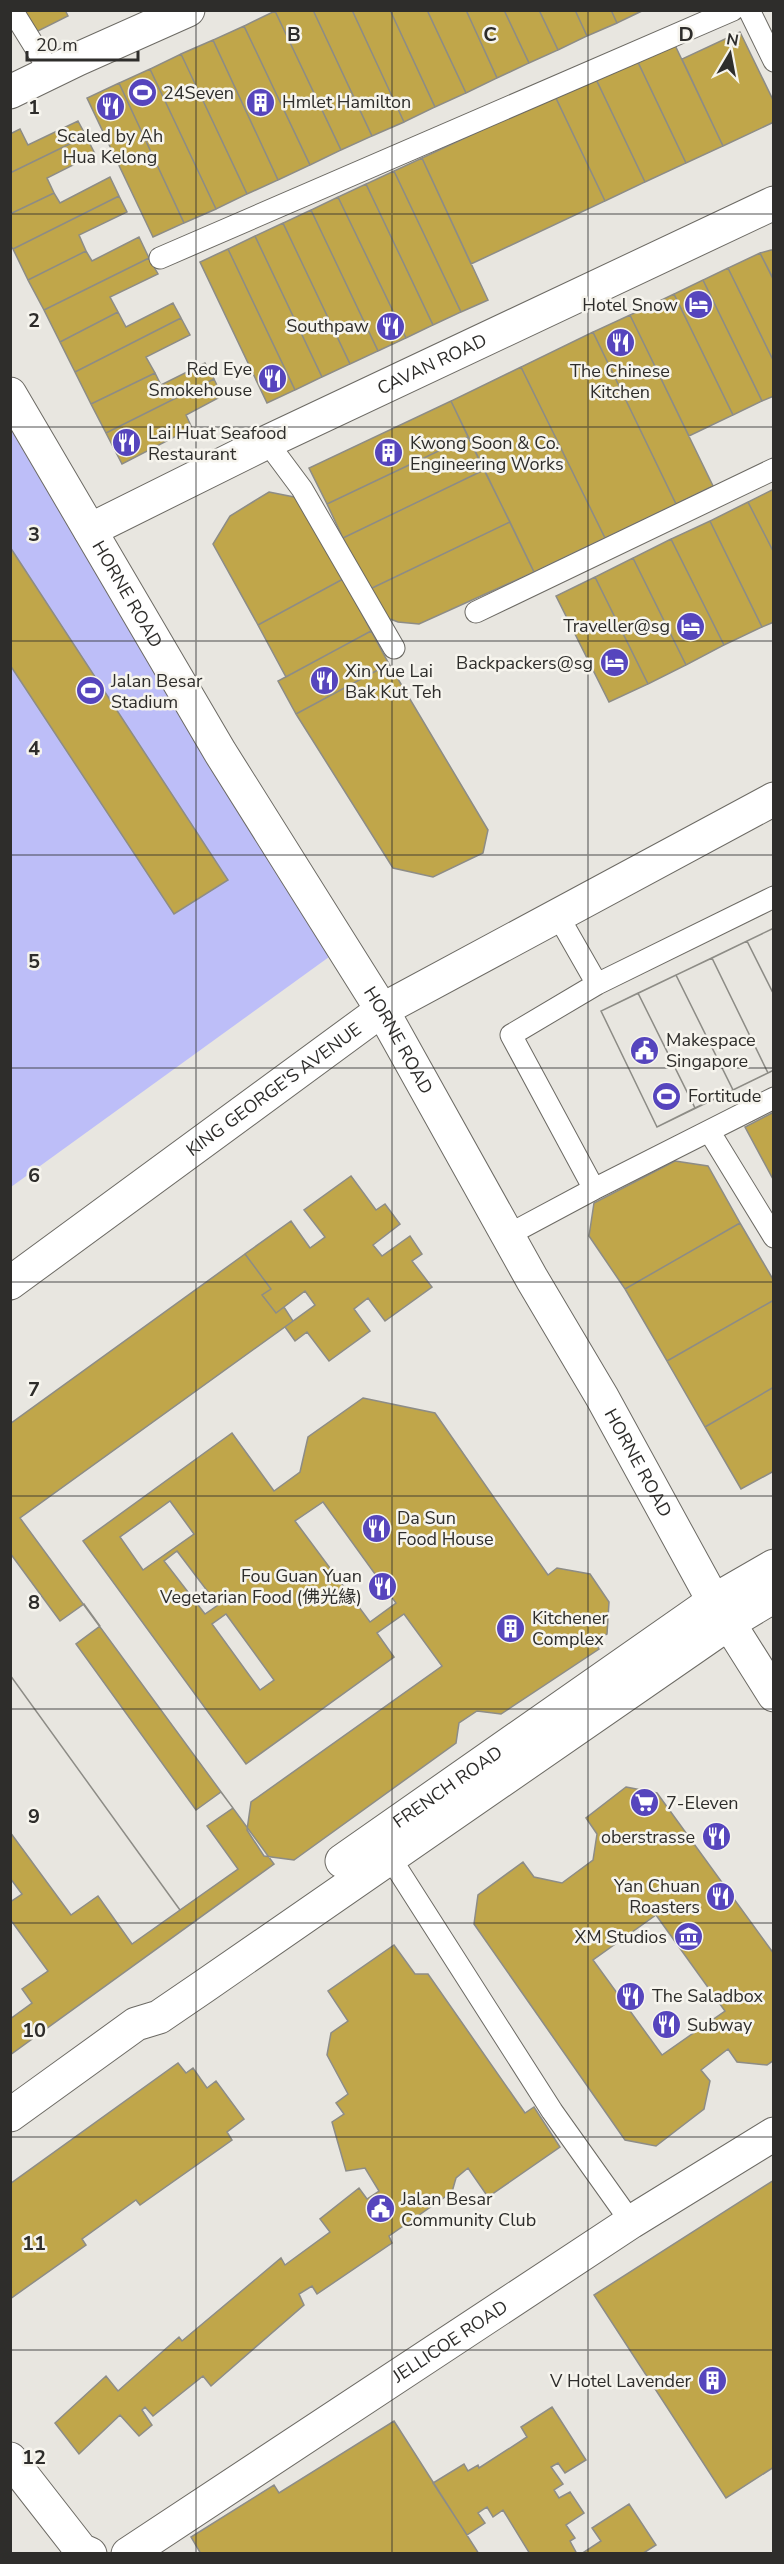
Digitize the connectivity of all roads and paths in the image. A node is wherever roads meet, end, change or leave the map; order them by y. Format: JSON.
{"nodes":[{"id":1,"x":12,"y":10,"type":"edge"},
{"id":2,"x":188,"y":10,"type":"edge"},
{"id":3,"x":733,"y":10,"type":"edge"},
{"id":4,"x":749,"y":10,"type":"edge"},
{"id":5,"x":774,"y":61,"type":"edge"},
{"id":6,"x":51,"y":73,"type":"junction"},
{"id":7,"x":10,"y":92,"type":"edge"},
{"id":8,"x":774,"y":203,"type":"edge"},
{"id":9,"x":160,"y":258,"type":"dead end"},
{"id":10,"x":10,"y":394,"type":"edge"},
{"id":11,"x":267,"y":442,"type":"junction"},
{"id":12,"x":774,"y":469,"type":"edge"},
{"id":13,"x":90,"y":530,"type":"junction"},
{"id":14,"x":476,"y":612,"type":"dead end"},
{"id":15,"x":394,"y":648,"type":"dead end"},
{"id":16,"x":774,"y":799,"type":"edge"},
{"id":17,"x":774,"y":897,"type":"edge"},
{"id":18,"x":556,"y":914,"type":"junction"},
{"id":19,"x":597,"y":984,"type":"junction"},
{"id":20,"x":382,"y":1010,"type":"junction"},
{"id":21,"x":774,"y":1098,"type":"edge"},
{"id":22,"x":709,"y":1131,"type":"junction"},
{"id":23,"x":594,"y":1189,"type":"junction"},
{"id":24,"x":508,"y":1235,"type":"junction"},
{"id":25,"x":774,"y":1237,"type":"edge"},
{"id":26,"x":10,"y":1283,"type":"edge"},
{"id":27,"x":774,"y":1566,"type":"edge"},
{"id":28,"x":774,"y":1596,"type":"edge"},
{"id":29,"x":722,"y":1612,"type":"junction"},
{"id":30,"x":774,"y":1695,"type":"edge"},
{"id":31,"x":383,"y":1847,"type":"junction"},
{"id":32,"x":10,"y":2115,"type":"edge"},
{"id":33,"x":774,"y":2134,"type":"edge"},
{"id":34,"x":632,"y":2222,"type":"junction"},
{"id":35,"x":10,"y":2459,"type":"edge"},
{"id":36,"x":90,"y":2553,"type":"edge"},
{"id":37,"x":128,"y":2553,"type":"edge"}],
"edges":[{"from":1,"to":6,"type":"lane"},
{"from":2,"to":6,"type":"street"},
{"from":3,"to":9,"type":"lane"},
{"from":4,"to":5,"type":"lane"},
{"from":6,"to":7,"type":"street"},
{"from":8,"to":11,"type":"street","name":"CAVAN ROAD"},
{"from":10,"to":13,"type":"street","name":"HORNE ROAD"},
{"from":11,"to":13,"type":"street","name":"CAVAN ROAD"},
{"from":11,"to":15,"type":"lane"},
{"from":12,"to":14,"type":"lane"},
{"from":13,"to":20,"type":"street","name":"HORNE ROAD"},
{"from":16,"to":18,"type":"street","name":"KING GEORGE'S AVENUE"},
{"from":17,"to":19,"type":"lane"},
{"from":18,"to":19,"type":"lane"},
{"from":18,"to":20,"type":"street","name":"KING GEORGE'S AVENUE"},
{"from":19,"to":23,"type":"lane"},
{"from":20,"to":24,"type":"street","name":"HORNE ROAD"},
{"from":20,"to":26,"type":"street","name":"KING GEORGE'S AVENUE"},
{"from":21,"to":22,"type":"lane"},
{"from":22,"to":23,"type":"lane"},
{"from":22,"to":25,"type":"lane"},
{"from":23,"to":24,"type":"lane"},
{"from":24,"to":29,"type":"street","name":"HORNE ROAD"},
{"from":27,"to":29,"type":"street","name":"FRENCH ROAD"},
{"from":28,"to":29,"type":"street","name":"FRENCH ROAD"},
{"from":29,"to":30,"type":"street","name":"HORNE ROAD"},
{"from":29,"to":31,"type":"street","name":"FRENCH ROAD"},
{"from":31,"to":32,"type":"street","name":"FRENCH ROAD"},
{"from":31,"to":34,"type":"lane"},
{"from":33,"to":34,"type":"street","name":"JELLICOE ROAD"},
{"from":34,"to":37,"type":"street","name":"JELLICOE ROAD"},
{"from":35,"to":36,"type":"street"}]}
